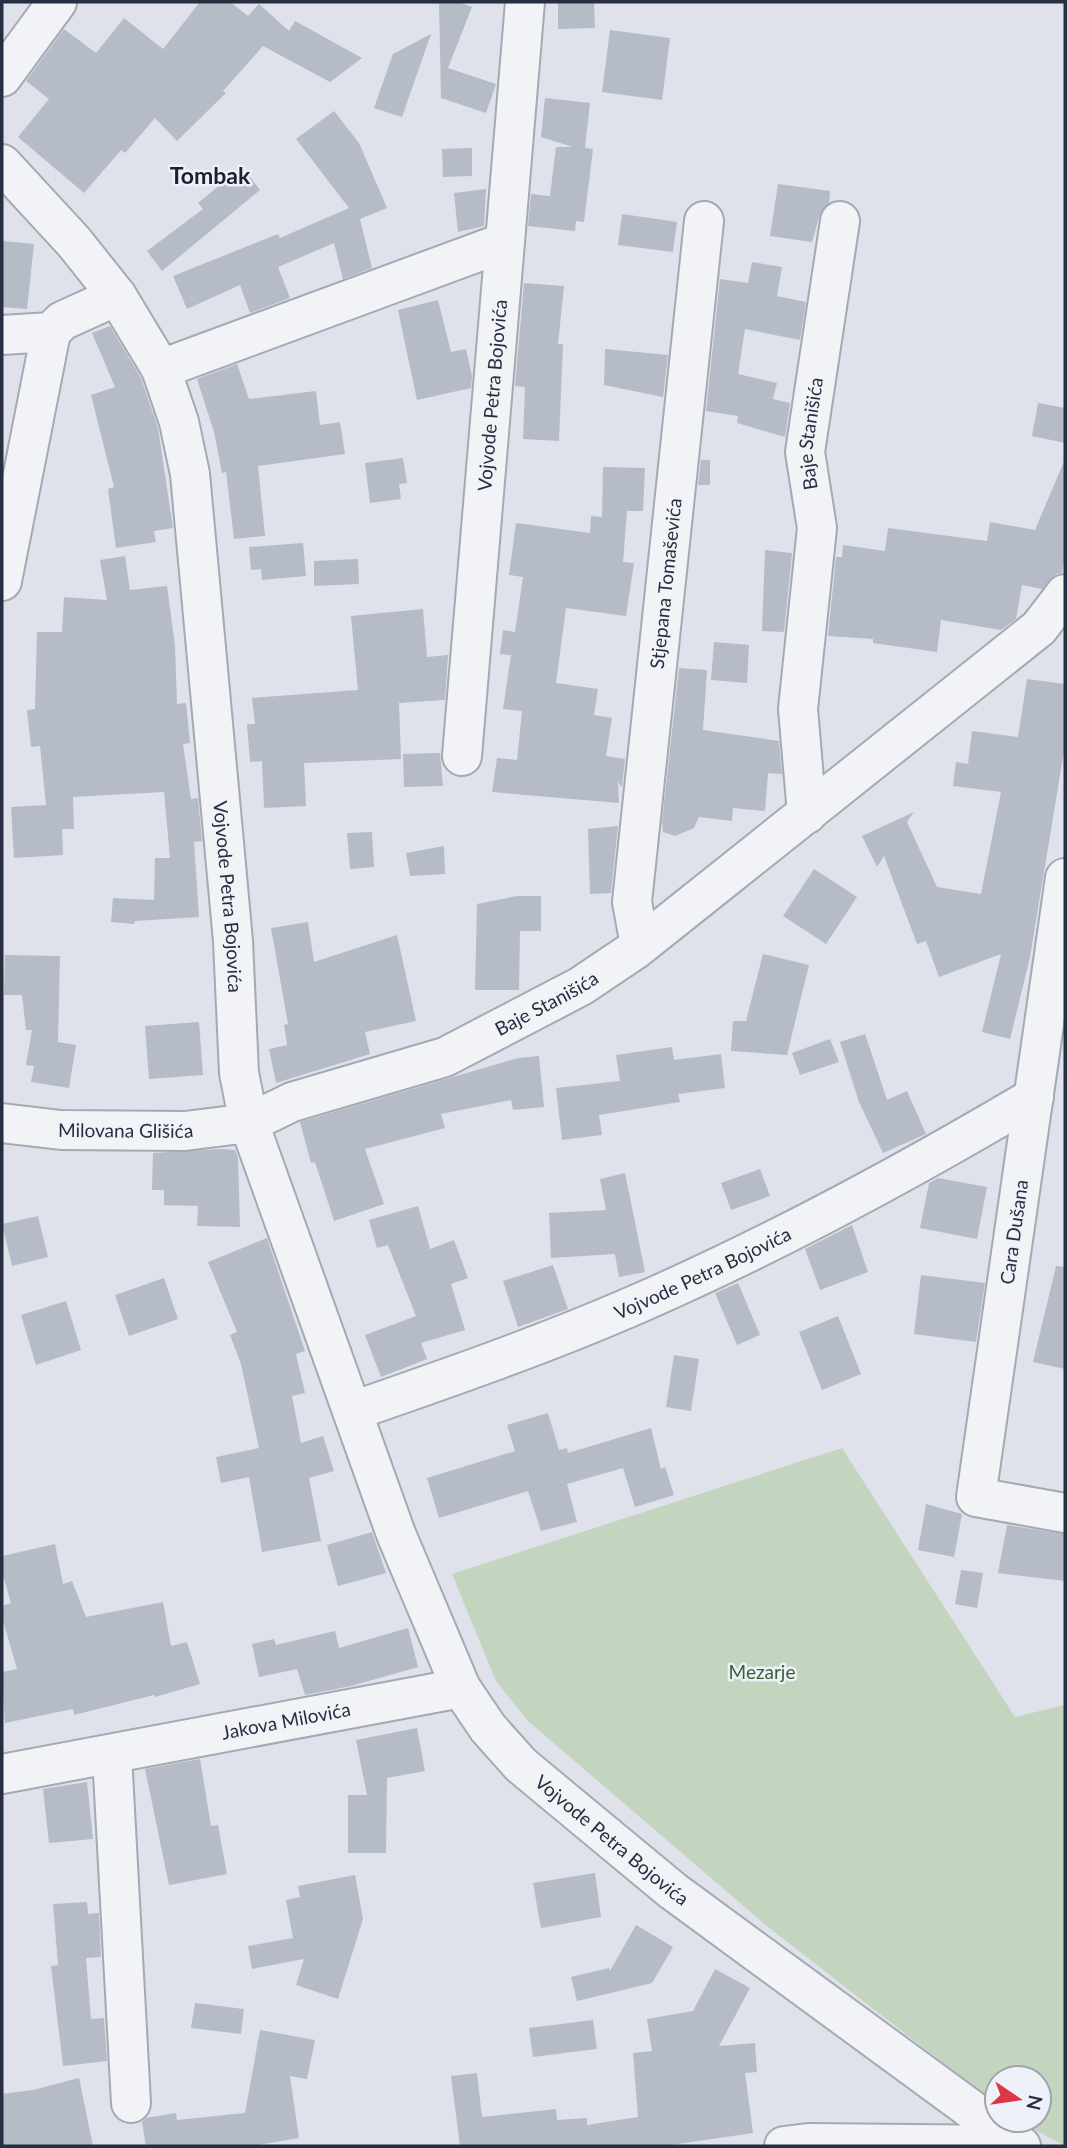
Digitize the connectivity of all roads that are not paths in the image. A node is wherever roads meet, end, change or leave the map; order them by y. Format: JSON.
{"nodes":[{"id":1,"x":57,"y":2,"type":"edge"},
{"id":2,"x":525,"y":2,"type":"edge"},
{"id":3,"x":2,"y":77,"type":"edge"},
{"id":4,"x":2,"y":164,"type":"edge"},
{"id":5,"x":704,"y":221,"type":"dead end"},
{"id":6,"x":840,"y":221,"type":"dead end"},
{"id":7,"x":505,"y":242,"type":"junction"},
{"id":8,"x":117,"y":296,"type":"junction"},
{"id":9,"x":51,"y":332,"type":"junction"},
{"id":10,"x":2,"y":335,"type":"edge"},
{"id":11,"x":162,"y":369,"type":"junction"},
{"id":12,"x":8,"y":523,"type":"edge"},
{"id":13,"x":2,"y":580,"type":"edge"},
{"id":14,"x":1065,"y":594,"type":"edge"},
{"id":15,"x":462,"y":756,"type":"dead end"},
{"id":16,"x":807,"y":814,"type":"junction"},
{"id":17,"x":1065,"y":878,"type":"edge"},
{"id":18,"x":640,"y":945,"type":"junction"},
{"id":19,"x":1034,"y":1097,"type":"junction"},
{"id":20,"x":2,"y":1123,"type":"edge"},
{"id":21,"x":249,"y":1123,"type":"junction"},
{"id":22,"x":353,"y":1412,"type":"junction"},
{"id":23,"x":1065,"y":1513,"type":"edge"},
{"id":24,"x":461,"y":1688,"type":"junction"},
{"id":25,"x":112,"y":1755,"type":"junction"},
{"id":26,"x":2,"y":1774,"type":"edge"},
{"id":27,"x":131,"y":2103,"type":"dead end"},
{"id":28,"x":784,"y":2146,"type":"edge"},
{"id":29,"x":1020,"y":2146,"type":"edge"}],
"edges":[{"from":1,"to":3,"type":"street"},
{"from":2,"to":7,"type":"street","name":"Vojvode Petra Bojovića"},
{"from":4,"to":8,"type":"street","name":"Vojvode Petra Bojovića"},
{"from":5,"to":18,"type":"street","name":"Stjepana Tomaševića"},
{"from":6,"to":16,"type":"street","name":"Baje Stanišića"},
{"from":7,"to":11,"type":"street"},
{"from":7,"to":15,"type":"street","name":"Vojvode Petra Bojovića"},
{"from":8,"to":9,"type":"street"},
{"from":8,"to":11,"type":"street","name":"Vojvode Petra Bojovića"},
{"from":9,"to":10,"type":"street"},
{"from":9,"to":12,"type":"street"},
{"from":11,"to":21,"type":"street","name":"Vojvode Petra Bojovića"},
{"from":12,"to":13,"type":"street"},
{"from":14,"to":16,"type":"street","name":"Baje Stanišića"},
{"from":16,"to":18,"type":"street","name":"Baje Stanišića"},
{"from":17,"to":19,"type":"street","name":"Cara Dušana"},
{"from":18,"to":21,"type":"street","name":"Baje Stanišića"},
{"from":19,"to":22,"type":"street","name":"Vojvode Petra Bojovića"},
{"from":19,"to":23,"type":"street","name":"Cara Dušana"},
{"from":20,"to":21,"type":"street","name":"Milovana Glišića"},
{"from":21,"to":22,"type":"street","name":"Vojvode Petra Bojovića"},
{"from":22,"to":24,"type":"street","name":"Vojvode Petra Bojovića"},
{"from":24,"to":25,"type":"street","name":"Jakova Milovića"},
{"from":24,"to":29,"type":"street","name":"Vojvode Petra Bojovića"},
{"from":25,"to":26,"type":"street","name":"Jakova Milovića"},
{"from":25,"to":27,"type":"street"},
{"from":28,"to":29,"type":"street"}]}
